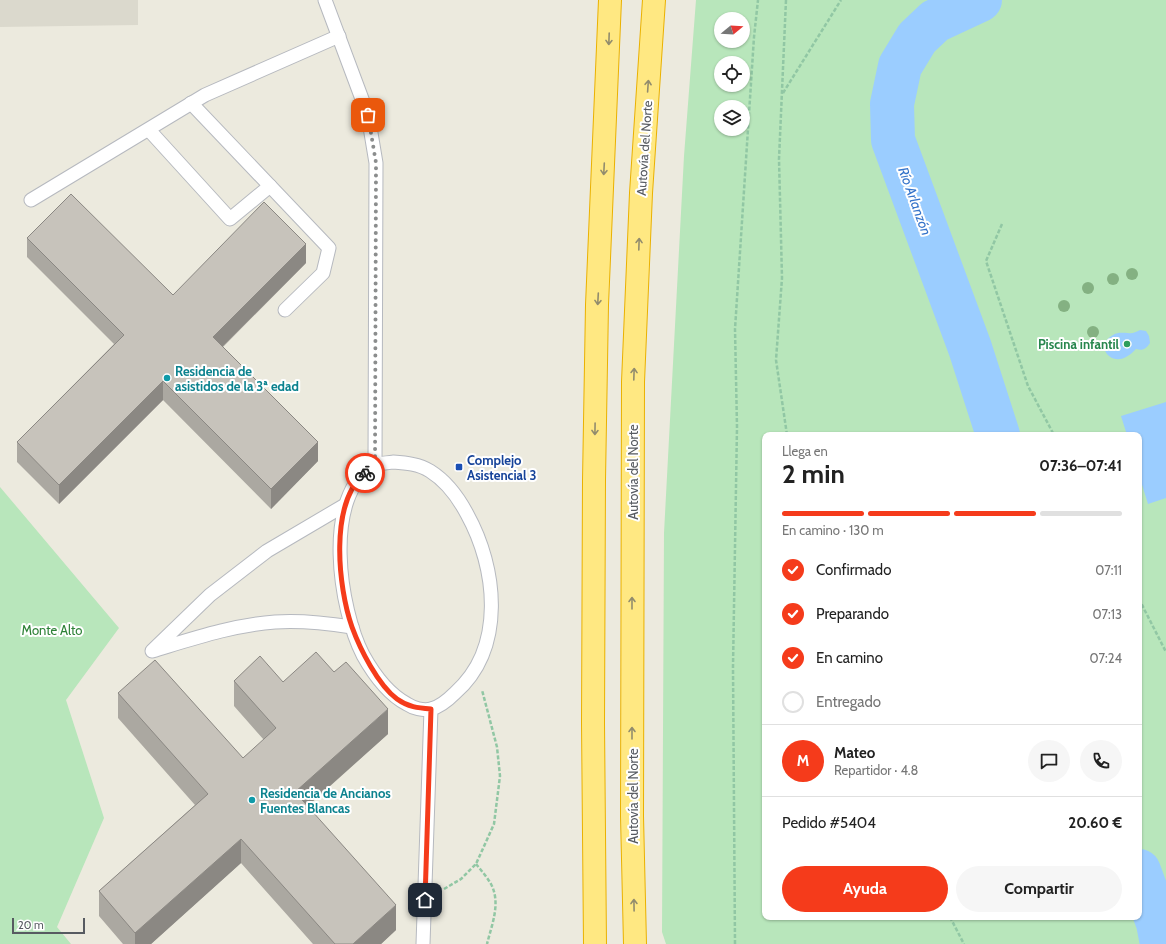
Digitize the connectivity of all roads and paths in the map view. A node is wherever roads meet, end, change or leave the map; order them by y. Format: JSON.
{"nodes":[{"id":1,"x":325,"y":0,"type":"edge"},
{"id":2,"x":610,"y":0,"type":"edge"},
{"id":3,"x":654,"y":0,"type":"edge"},
{"id":4,"x":758,"y":0,"type":"edge"},
{"id":5,"x":786,"y":0,"type":"edge"},
{"id":6,"x":841,"y":0,"type":"edge"},
{"id":7,"x":339,"y":36,"type":"junction"},
{"id":8,"x":782,"y":94,"type":"junction"},
{"id":9,"x":191,"y":103,"type":"junction"},
{"id":10,"x":149,"y":130,"type":"junction"},
{"id":11,"x":270,"y":186,"type":"junction"},
{"id":12,"x":31,"y":200,"type":"dead end"},
{"id":13,"x":1002,"y":224,"type":"dead end"},
{"id":14,"x":285,"y":310,"type":"dead end"},
{"id":15,"x":787,"y":432,"type":"edge"},
{"id":16,"x":1052,"y":432,"type":"edge"},
{"id":17,"x":375,"y":465,"type":"junction"},
{"id":18,"x":345,"y":505,"type":"junction"},
{"id":19,"x":1142,"y":605,"type":"edge"},
{"id":20,"x":352,"y":627,"type":"junction"},
{"id":21,"x":1166,"y":652,"type":"edge"},
{"id":22,"x":475,"y":668,"type":"junction"},
{"id":23,"x":431,"y":709,"type":"junction"},
{"id":24,"x":476,"y":864,"type":"junction"},
{"id":25,"x":425,"y":900,"type":"junction"},
{"id":26,"x":952,"y":920,"type":"edge"},
{"id":27,"x":423,"y":944,"type":"edge"},
{"id":28,"x":487,"y":944,"type":"edge"},
{"id":29,"x":596,"y":944,"type":"edge"},
{"id":30,"x":634,"y":944,"type":"edge"},
{"id":31,"x":735,"y":944,"type":"edge"},
{"id":32,"x":964,"y":944,"type":"edge"}],
"edges":[{"from":1,"to":7,"type":"lane"},
{"from":2,"to":29,"type":"highway","one_way":true},
{"from":30,"to":3,"type":"highway","name":"Autovía del Norte","one_way":true},
{"from":4,"to":31,"type":"path"},
{"from":5,"to":8,"type":"path"},
{"from":6,"to":8,"type":"path"},
{"from":7,"to":9,"type":"lane"},
{"from":7,"to":17,"type":"lane"},
{"from":8,"to":15,"type":"path"},
{"from":9,"to":10,"type":"lane"},
{"from":9,"to":11,"type":"lane"},
{"from":10,"to":11,"type":"lane"},
{"from":10,"to":12,"type":"lane"},
{"from":11,"to":14,"type":"lane"},
{"from":13,"to":16,"type":"path"},
{"from":17,"to":18,"type":"lane"},
{"from":17,"to":22,"type":"lane"},
{"from":18,"to":20,"type":"lane"},
{"from":18,"to":20,"type":"lane"},
{"from":19,"to":21,"type":"path"},
{"from":20,"to":23,"type":"lane"},
{"from":22,"to":23,"type":"lane"},
{"from":22,"to":24,"type":"path"},
{"from":23,"to":25,"type":"lane"},
{"from":24,"to":25,"type":"path"},
{"from":24,"to":28,"type":"path"},
{"from":25,"to":27,"type":"lane"},
{"from":26,"to":32,"type":"path"}]}
